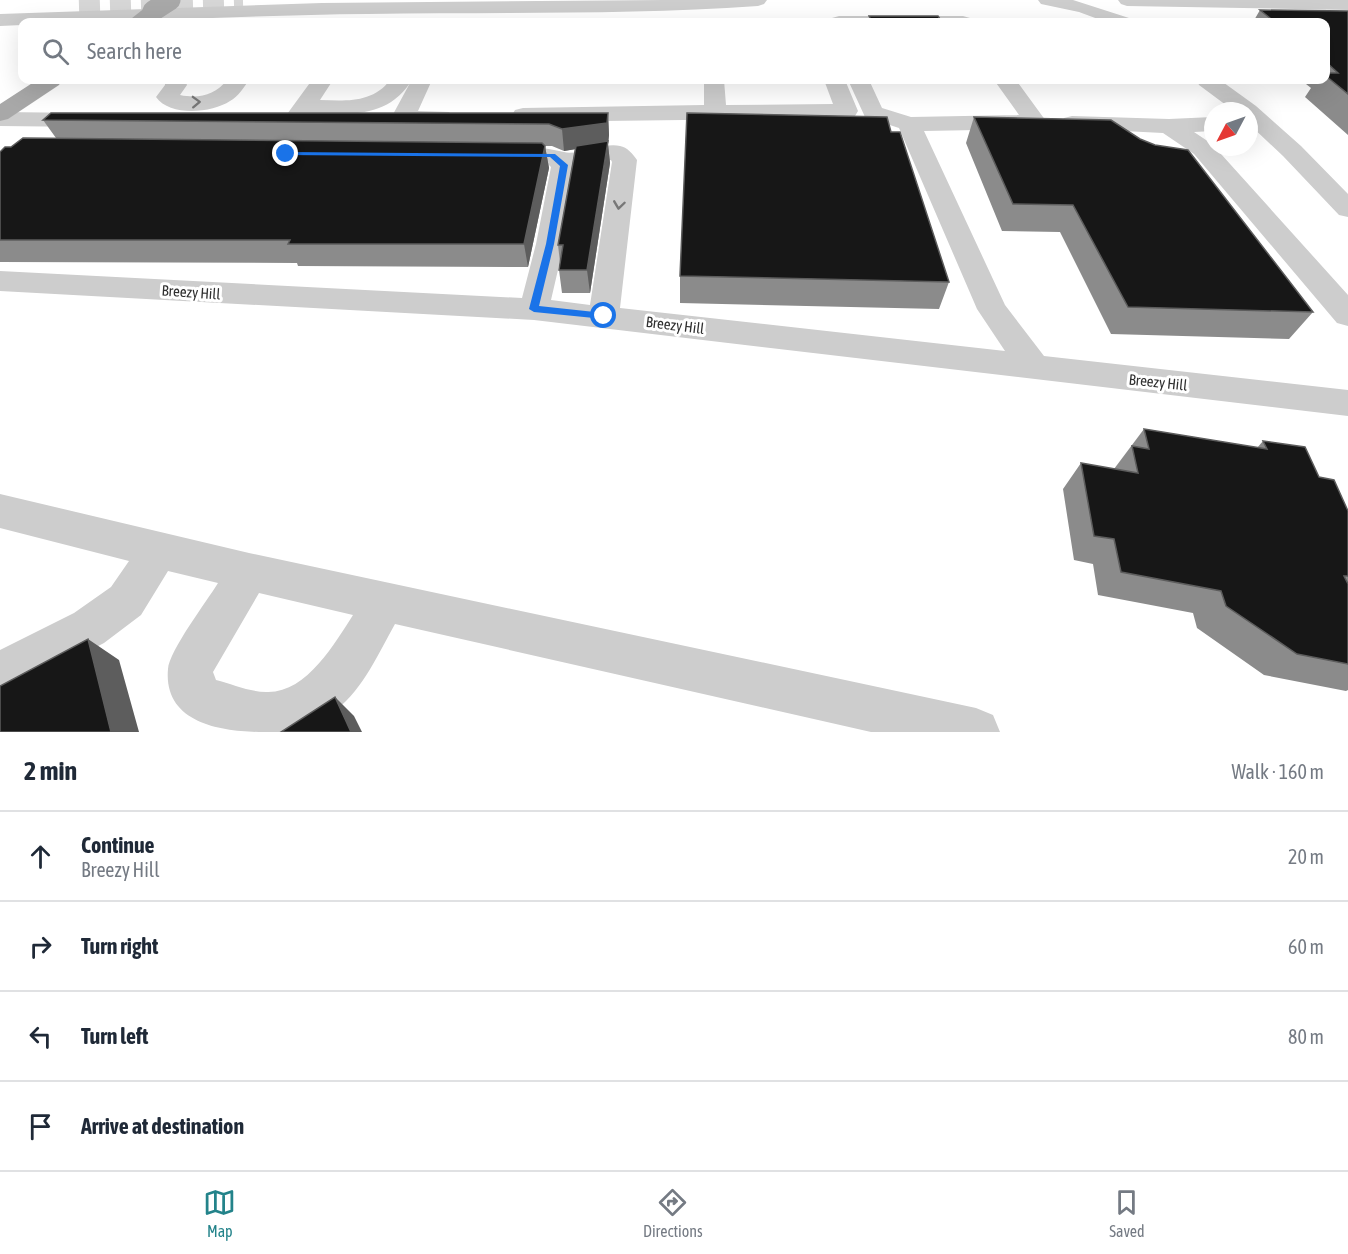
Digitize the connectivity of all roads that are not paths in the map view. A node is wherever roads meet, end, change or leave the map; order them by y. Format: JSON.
{"nodes":[{"id":1,"x":170,"y":0,"type":"edge"},
{"id":2,"x":316,"y":0,"type":"edge"},
{"id":3,"x":758,"y":0,"type":"edge"},
{"id":4,"x":839,"y":0,"type":"edge"},
{"id":5,"x":948,"y":0,"type":"edge"},
{"id":6,"x":1047,"y":0,"type":"edge"},
{"id":7,"x":1117,"y":0,"type":"edge"},
{"id":8,"x":1128,"y":0,"type":"edge"},
{"id":9,"x":1186,"y":1,"type":"edge"},
{"id":10,"x":243,"y":2,"type":"dead end"},
{"id":11,"x":1303,"y":4,"type":"junction"},
{"id":12,"x":1348,"y":4,"type":"edge"},
{"id":13,"x":79,"y":7,"type":"tunnel mouth"},
{"id":14,"x":0,"y":9,"type":"edge"},
{"id":15,"x":689,"y":14,"type":"edge"},
{"id":16,"x":365,"y":15,"type":"edge"},
{"id":17,"x":471,"y":15,"type":"edge"},
{"id":18,"x":145,"y":17,"type":"edge"},
{"id":19,"x":97,"y":18,"type":"edge"},
{"id":20,"x":839,"y":18,"type":"edge"},
{"id":21,"x":961,"y":18,"type":"edge"},
{"id":22,"x":1111,"y":18,"type":"edge"},
{"id":23,"x":1136,"y":18,"type":"edge"},
{"id":24,"x":1161,"y":18,"type":"edge"},
{"id":25,"x":1329,"y":18,"type":"edge"},
{"id":26,"x":1330,"y":19,"type":"edge"},
{"id":27,"x":0,"y":20,"type":"edge"},
{"id":28,"x":18,"y":20,"type":"edge"},
{"id":29,"x":1334,"y":21,"type":"edge"},
{"id":30,"x":42,"y":84,"type":"edge"},
{"id":31,"x":176,"y":84,"type":"edge"},
{"id":32,"x":235,"y":84,"type":"edge"},
{"id":33,"x":319,"y":84,"type":"edge"},
{"id":34,"x":399,"y":84,"type":"edge"},
{"id":35,"x":420,"y":84,"type":"edge"},
{"id":36,"x":824,"y":84,"type":"edge"},
{"id":37,"x":837,"y":84,"type":"edge"},
{"id":38,"x":861,"y":84,"type":"edge"},
{"id":39,"x":1008,"y":84,"type":"edge"},
{"id":40,"x":1212,"y":84,"type":"edge"},
{"id":41,"x":711,"y":91,"type":"edge"},
{"id":42,"x":10,"y":99,"type":"edge"},
{"id":43,"x":1234,"y":102,"type":"edge"},
{"id":44,"x":568,"y":113,"type":"junction"},
{"id":45,"x":0,"y":114,"type":"edge"},
{"id":46,"x":497,"y":116,"type":"edge"},
{"id":47,"x":290,"y":117,"type":"junction"},
{"id":48,"x":462,"y":117,"type":"edge"},
{"id":49,"x":403,"y":118,"type":"junction"},
{"id":50,"x":0,"y":119,"type":"edge"},
{"id":51,"x":114,"y":121,"type":"edge"},
{"id":52,"x":171,"y":122,"type":"edge"},
{"id":53,"x":217,"y":122,"type":"edge"},
{"id":54,"x":1035,"y":122,"type":"junction"},
{"id":55,"x":1258,"y":123,"type":"edge"},
{"id":56,"x":909,"y":124,"type":"junction"},
{"id":57,"x":1204,"y":124,"type":"edge"},
{"id":58,"x":1169,"y":126,"type":"junction"},
{"id":59,"x":475,"y":154,"type":"edge"},
{"id":60,"x":560,"y":161,"type":"junction"},
{"id":61,"x":1348,"y":209,"type":"edge"},
{"id":62,"x":0,"y":281,"type":"edge"},
{"id":63,"x":534,"y":309,"type":"junction"},
{"id":64,"x":1348,"y":315,"type":"edge"},
{"id":65,"x":604,"y":316,"type":"junction"},
{"id":66,"x":1035,"y":368,"type":"junction"},
{"id":67,"x":1348,"y":403,"type":"edge"},
{"id":68,"x":0,"y":511,"type":"edge"},
{"id":69,"x":159,"y":550,"type":"junction"},
{"id":70,"x":249,"y":572,"type":"junction"},
{"id":71,"x":384,"y":602,"type":"junction"},
{"id":72,"x":0,"y":674,"type":"edge"},
{"id":73,"x":976,"y":732,"type":"edge"}],
"edges":[{"from":1,"to":18,"type":"main road","bridge":true},
{"from":2,"to":10,"type":"street"},
{"from":3,"to":15,"type":"street"},
{"from":4,"to":20,"type":"street"},
{"from":5,"to":21,"type":"street"},
{"from":6,"to":22,"type":"street"},
{"from":7,"to":23,"type":"street"},
{"from":8,"to":9,"type":"street"},
{"from":9,"to":11,"type":"street"},
{"from":9,"to":24,"type":"street"},
{"from":11,"to":12,"type":"street"},
{"from":11,"to":25,"type":"street"},
{"from":13,"to":14,"type":"street"},
{"from":15,"to":17,"type":"street"},
{"from":16,"to":17,"type":"street"},
{"from":16,"to":18,"type":"street"},
{"from":18,"to":19,"type":"street"},
{"from":26,"to":29,"type":"street"},
{"from":27,"to":28,"type":"street"},
{"from":30,"to":42,"type":"main road"},
{"from":31,"to":32,"type":"street","one_way":true},
{"from":33,"to":47,"type":"street"},
{"from":34,"to":47,"type":"street"},
{"from":35,"to":49,"type":"street"},
{"from":36,"to":41,"type":"street"},
{"from":37,"to":41,"type":"street"},
{"from":38,"to":56,"type":"street"},
{"from":39,"to":54,"type":"street"},
{"from":40,"to":43,"type":"street"},
{"from":41,"to":44,"type":"street"},
{"from":41,"to":44,"type":"street"},
{"from":42,"to":45,"type":"main road"},
{"from":44,"to":46,"type":"street"},
{"from":47,"to":49,"type":"street"},
{"from":48,"to":49,"type":"street"},
{"from":50,"to":51,"type":"street"},
{"from":52,"to":53,"type":"street"},
{"from":54,"to":56,"type":"street"},
{"from":54,"to":58,"type":"street"},
{"from":55,"to":61,"type":"street"},
{"from":56,"to":66,"type":"street"},
{"from":57,"to":58,"type":"street"},
{"from":58,"to":64,"type":"street"},
{"from":59,"to":60,"type":"street"},
{"from":60,"to":63,"type":"street"},
{"from":60,"to":65,"type":"street","one_way":true},
{"from":62,"to":63,"type":"street","name":"Breezy Hill"},
{"from":63,"to":65,"type":"street","name":"Breezy Hill"},
{"from":65,"to":66,"type":"street","name":"Breezy Hill"},
{"from":66,"to":67,"type":"street","name":"Breezy Hill"},
{"from":68,"to":69,"type":"street"},
{"from":69,"to":70,"type":"street"},
{"from":69,"to":72,"type":"street"},
{"from":70,"to":71,"type":"street"},
{"from":70,"to":71,"type":"street"},
{"from":71,"to":73,"type":"street"}]}
